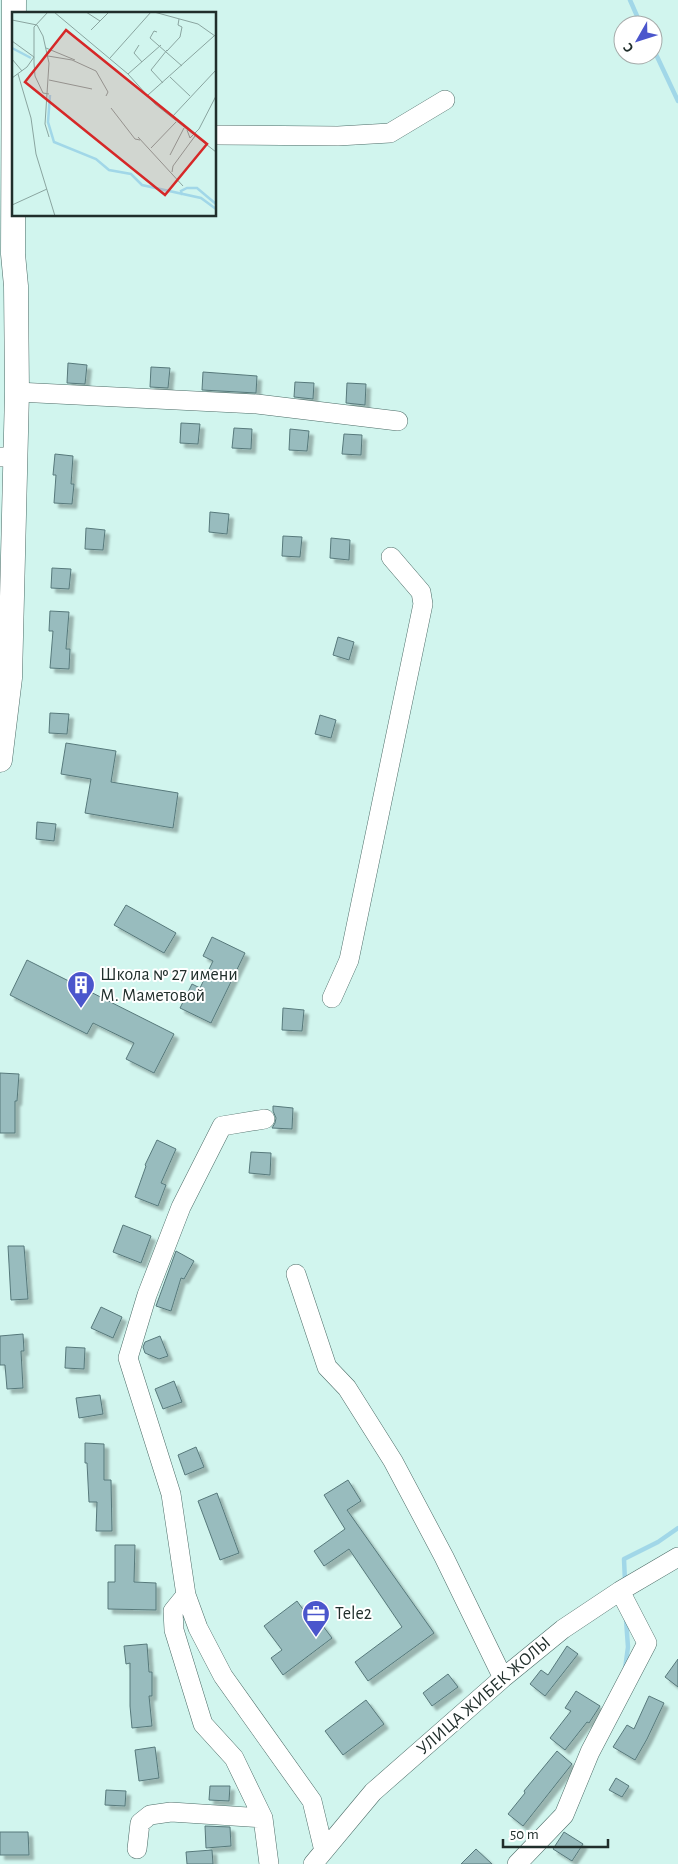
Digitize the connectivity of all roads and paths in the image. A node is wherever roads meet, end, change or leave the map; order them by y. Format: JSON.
{"nodes":[{"id":1,"x":444,"y":100,"type":"dead end"},
{"id":2,"x":216,"y":135,"type":"edge"},
{"id":3,"x":13,"y":216,"type":"edge"},
{"id":4,"x":17,"y":392,"type":"junction"},
{"id":5,"x":398,"y":421,"type":"dead end"},
{"id":6,"x":8,"y":457,"type":"edge"},
{"id":7,"x":391,"y":557,"type":"dead end"},
{"id":8,"x":0,"y":760,"type":"edge"},
{"id":9,"x":332,"y":998,"type":"dead end"},
{"id":10,"x":265,"y":1119,"type":"dead end"},
{"id":11,"x":296,"y":1274,"type":"dead end"},
{"id":12,"x":678,"y":1557,"type":"edge"},
{"id":13,"x":620,"y":1591,"type":"junction"},
{"id":14,"x":186,"y":1595,"type":"junction"},
{"id":15,"x":503,"y":1678,"type":"junction"},
{"id":16,"x":263,"y":1818,"type":"junction"},
{"id":17,"x":137,"y":1849,"type":"dead end"},
{"id":18,"x":318,"y":1857,"type":"edge"},
{"id":19,"x":270,"y":1864,"type":"edge"},
{"id":20,"x":517,"y":1864,"type":"edge"}],
"edges":[{"from":1,"to":2,"type":"street"},
{"from":3,"to":4,"type":"main road"},
{"from":4,"to":5,"type":"street"},
{"from":4,"to":6,"type":"main road"},
{"from":6,"to":8,"type":"main road"},
{"from":7,"to":9,"type":"street"},
{"from":10,"to":14,"type":"street"},
{"from":11,"to":15,"type":"street"},
{"from":12,"to":13,"type":"street","name":"УЛИЦА ЖИБЕК ЖОЛЫ"},
{"from":13,"to":15,"type":"street","name":"УЛИЦА ЖИБЕК ЖОЛЫ"},
{"from":13,"to":20,"type":"street"},
{"from":14,"to":16,"type":"street"},
{"from":14,"to":18,"type":"street"},
{"from":15,"to":18,"type":"street","name":"УЛИЦА ЖИБЕК ЖОЛЫ"},
{"from":16,"to":17,"type":"street"},
{"from":16,"to":19,"type":"street"}]}
